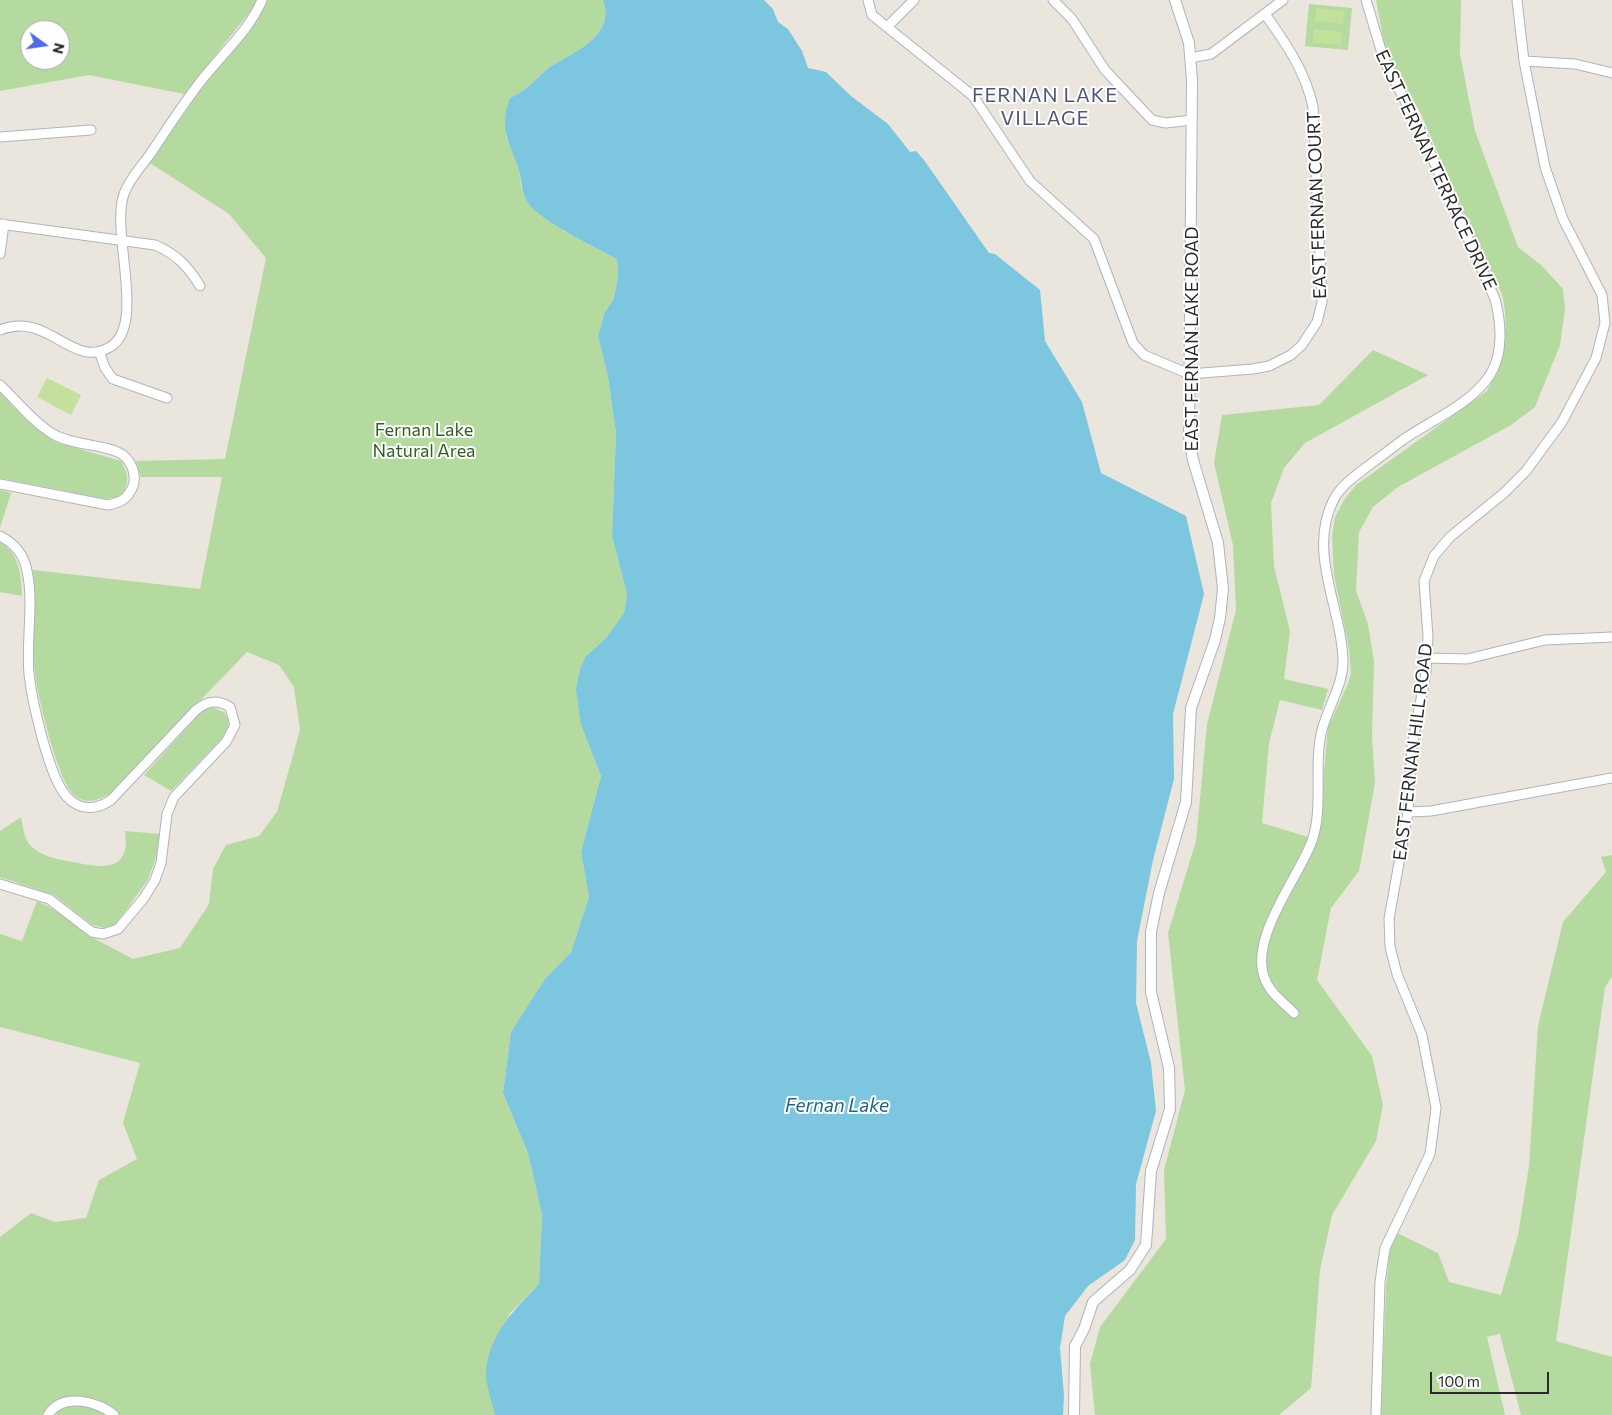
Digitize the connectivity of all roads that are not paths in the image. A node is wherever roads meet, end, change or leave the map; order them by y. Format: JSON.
{"nodes":[{"id":1,"x":262,"y":0,"type":"edge"},
{"id":2,"x":868,"y":0,"type":"edge"},
{"id":3,"x":914,"y":0,"type":"edge"},
{"id":4,"x":1053,"y":0,"type":"edge"},
{"id":5,"x":1175,"y":0,"type":"edge"},
{"id":6,"x":1283,"y":0,"type":"edge"},
{"id":7,"x":1366,"y":0,"type":"edge"},
{"id":8,"x":1517,"y":0,"type":"edge"},
{"id":9,"x":1264,"y":14,"type":"junction"},
{"id":10,"x":887,"y":27,"type":"junction"},
{"id":11,"x":1190,"y":58,"type":"junction"},
{"id":12,"x":1524,"y":61,"type":"junction"},
{"id":13,"x":1612,"y":73,"type":"edge"},
{"id":14,"x":1192,"y":120,"type":"junction"},
{"id":15,"x":91,"y":130,"type":"dead end"},
{"id":16,"x":0,"y":138,"type":"edge"},
{"id":17,"x":2,"y":224,"type":"edge"},
{"id":18,"x":122,"y":240,"type":"junction"},
{"id":19,"x":0,"y":254,"type":"edge"},
{"id":20,"x":200,"y":286,"type":"dead end"},
{"id":21,"x":0,"y":330,"type":"edge"},
{"id":22,"x":99,"y":351,"type":"junction"},
{"id":23,"x":1189,"y":374,"type":"junction"},
{"id":24,"x":0,"y":385,"type":"edge"},
{"id":25,"x":167,"y":398,"type":"dead end"},
{"id":26,"x":0,"y":484,"type":"edge"},
{"id":27,"x":0,"y":536,"type":"edge"},
{"id":28,"x":1612,"y":637,"type":"edge"},
{"id":29,"x":1427,"y":658,"type":"junction"},
{"id":30,"x":1612,"y":778,"type":"edge"},
{"id":31,"x":1408,"y":812,"type":"junction"},
{"id":32,"x":0,"y":884,"type":"edge"},
{"id":33,"x":1294,"y":1013,"type":"dead end"},
{"id":34,"x":48,"y":1415,"type":"edge"},
{"id":35,"x":114,"y":1415,"type":"edge"},
{"id":36,"x":1074,"y":1415,"type":"edge"},
{"id":37,"x":1376,"y":1415,"type":"edge"}],
"edges":[{"from":1,"to":18,"type":"street"},
{"from":2,"to":10,"type":"street"},
{"from":3,"to":10,"type":"street"},
{"from":4,"to":14,"type":"street"},
{"from":5,"to":11,"type":"street","name":"EAST FERNAN LAKE ROAD"},
{"from":6,"to":9,"type":"street"},
{"from":7,"to":33,"type":"street","name":"EAST FERNAN TERRACE DRIVE"},
{"from":8,"to":12,"type":"street","name":"EAST FERNAN HILL ROAD"},
{"from":9,"to":11,"type":"street"},
{"from":9,"to":23,"type":"street","name":"EAST FERNAN COURT"},
{"from":10,"to":23,"type":"street"},
{"from":11,"to":14,"type":"street","name":"EAST FERNAN LAKE ROAD"},
{"from":12,"to":13,"type":"street"},
{"from":12,"to":29,"type":"street","name":"EAST FERNAN HILL ROAD"},
{"from":14,"to":23,"type":"street","name":"EAST FERNAN LAKE ROAD"},
{"from":15,"to":16,"type":"street"},
{"from":17,"to":18,"type":"street"},
{"from":17,"to":19,"type":"street"},
{"from":18,"to":20,"type":"street"},
{"from":18,"to":22,"type":"street"},
{"from":21,"to":22,"type":"street"},
{"from":22,"to":25,"type":"street"},
{"from":23,"to":36,"type":"street","name":"EAST FERNAN LAKE ROAD"},
{"from":24,"to":26,"type":"street"},
{"from":27,"to":32,"type":"street"},
{"from":28,"to":29,"type":"street"},
{"from":29,"to":31,"type":"street","name":"EAST FERNAN HILL ROAD"},
{"from":30,"to":31,"type":"street"},
{"from":31,"to":37,"type":"street","name":"EAST FERNAN HILL ROAD"},
{"from":34,"to":35,"type":"street"}]}
